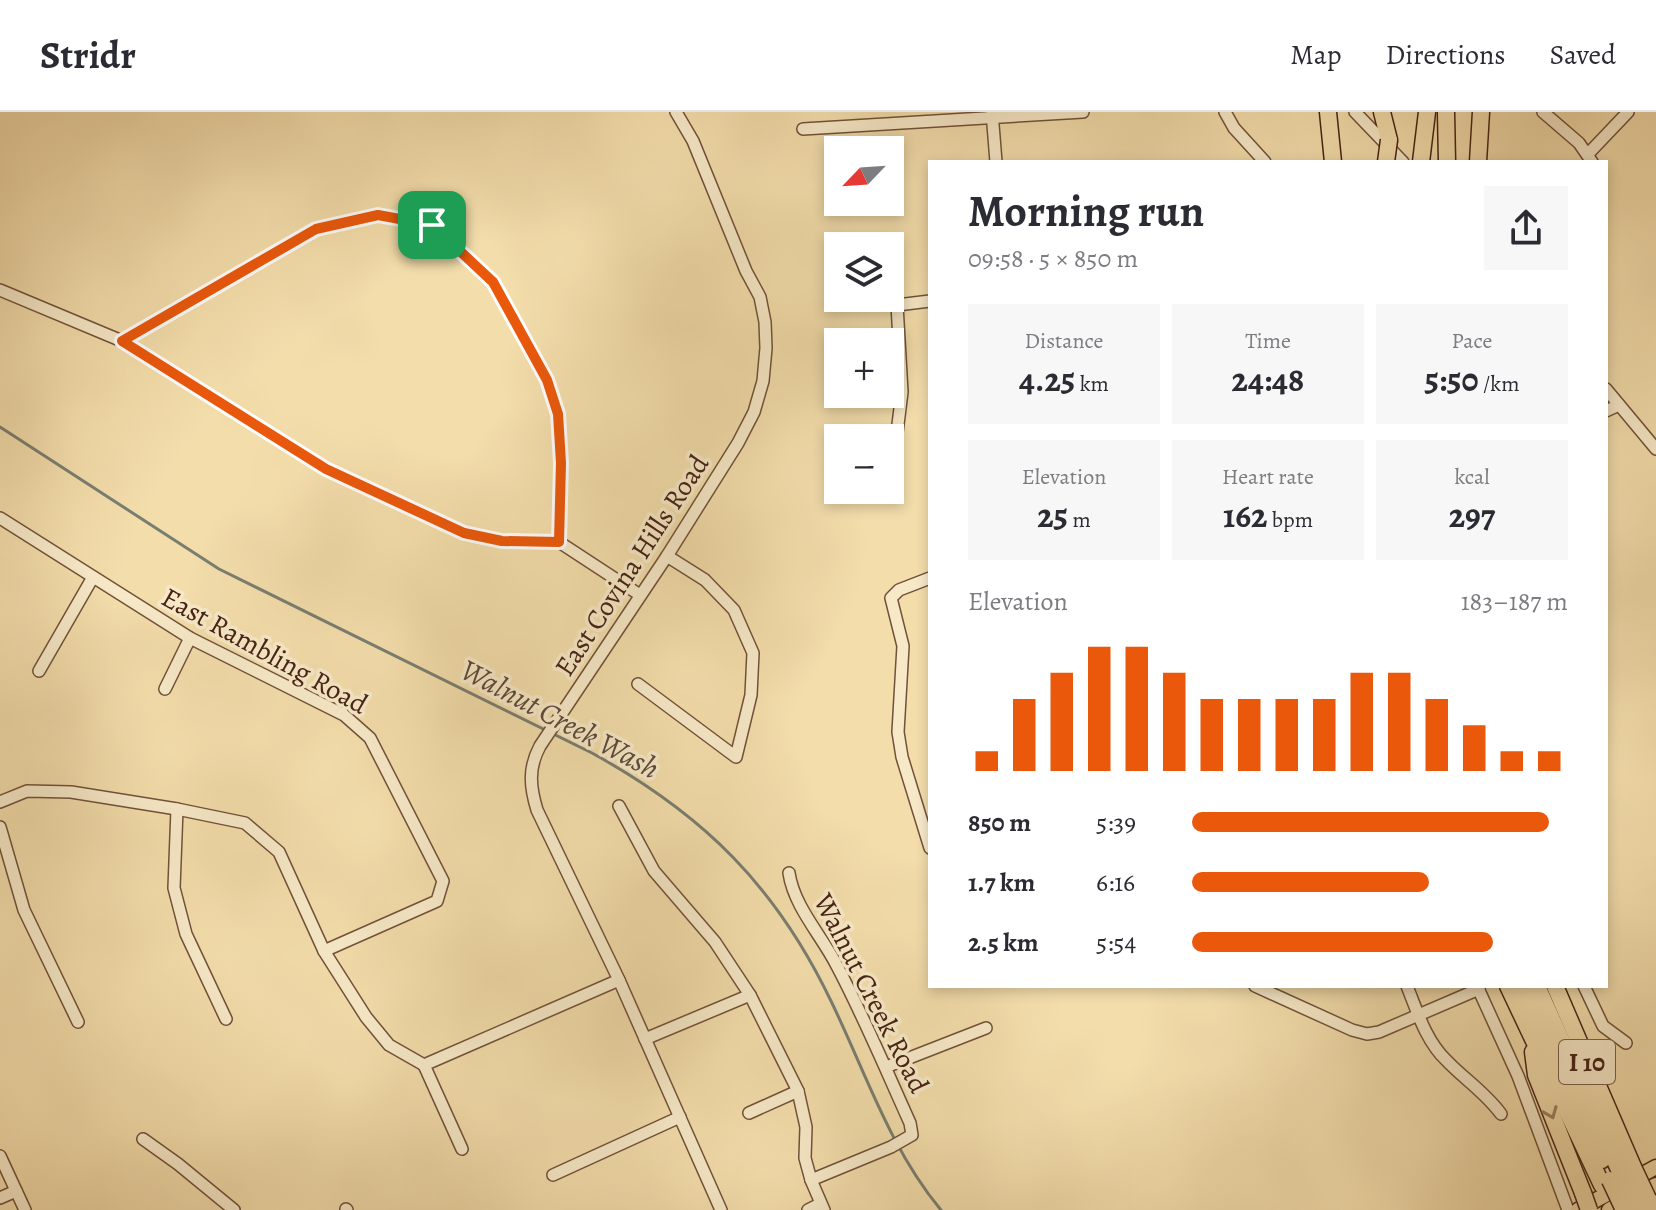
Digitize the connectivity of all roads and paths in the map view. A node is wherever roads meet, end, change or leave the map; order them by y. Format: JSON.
{"nodes":[{"id":1,"x":676,"y":112,"type":"edge"},
{"id":2,"x":1083,"y":112,"type":"edge"},
{"id":3,"x":1225,"y":112,"type":"edge"},
{"id":4,"x":1328,"y":112,"type":"edge"},
{"id":5,"x":1355,"y":112,"type":"edge"},
{"id":6,"x":1382,"y":112,"type":"edge"},
{"id":7,"x":1392,"y":112,"type":"edge"},
{"id":8,"x":1427,"y":112,"type":"edge"},
{"id":9,"x":1446,"y":112,"type":"edge"},
{"id":10,"x":1481,"y":112,"type":"edge"},
{"id":11,"x":1543,"y":112,"type":"edge"},
{"id":12,"x":1628,"y":112,"type":"edge"},
{"id":13,"x":992,"y":115,"type":"edge"},
{"id":14,"x":803,"y":129,"type":"dead end"},
{"id":15,"x":1389,"y":140,"type":"junction"},
{"id":16,"x":1590,"y":158,"type":"edge"},
{"id":17,"x":996,"y":160,"type":"edge"},
{"id":18,"x":1263,"y":160,"type":"edge"},
{"id":19,"x":1333,"y":160,"type":"edge"},
{"id":20,"x":1386,"y":160,"type":"edge"},
{"id":21,"x":1401,"y":160,"type":"edge"},
{"id":22,"x":1421,"y":160,"type":"edge"},
{"id":23,"x":1448,"y":160,"type":"edge"},
{"id":24,"x":1478,"y":160,"type":"edge"},
{"id":25,"x":0,"y":290,"type":"edge"},
{"id":26,"x":928,"y":301,"type":"edge"},
{"id":27,"x":122,"y":341,"type":"junction"},
{"id":28,"x":1608,"y":391,"type":"edge"},
{"id":29,"x":1619,"y":405,"type":"junction"},
{"id":30,"x":1608,"y":410,"type":"edge"},
{"id":31,"x":898,"y":424,"type":"edge"},
{"id":32,"x":1656,"y":449,"type":"edge"},
{"id":33,"x":1,"y":522,"type":"edge"},
{"id":34,"x":559,"y":542,"type":"junction"},
{"id":35,"x":667,"y":556,"type":"junction"},
{"id":36,"x":93,"y":577,"type":"junction"},
{"id":37,"x":928,"y":579,"type":"edge"},
{"id":38,"x":640,"y":595,"type":"junction"},
{"id":39,"x":190,"y":638,"type":"junction"},
{"id":40,"x":39,"y":671,"type":"dead end"},
{"id":41,"x":638,"y":684,"type":"dead end"},
{"id":42,"x":165,"y":689,"type":"dead end"},
{"id":43,"x":0,"y":802,"type":"edge"},
{"id":44,"x":619,"y":806,"type":"dead end"},
{"id":45,"x":177,"y":809,"type":"junction"},
{"id":46,"x":0,"y":827,"type":"edge"},
{"id":47,"x":928,"y":842,"type":"edge"},
{"id":48,"x":789,"y":873,"type":"dead end"},
{"id":49,"x":324,"y":951,"type":"junction"},
{"id":50,"x":619,"y":980,"type":"junction"},
{"id":51,"x":1259,"y":988,"type":"edge"},
{"id":52,"x":1408,"y":988,"type":"edge"},
{"id":53,"x":1478,"y":988,"type":"edge"},
{"id":54,"x":1509,"y":988,"type":"edge"},
{"id":55,"x":1525,"y":988,"type":"edge"},
{"id":56,"x":1538,"y":988,"type":"edge"},
{"id":57,"x":1556,"y":988,"type":"edge"},
{"id":58,"x":1585,"y":988,"type":"edge"},
{"id":59,"x":750,"y":995,"type":"junction"},
{"id":60,"x":1419,"y":1015,"type":"junction"},
{"id":61,"x":226,"y":1019,"type":"dead end"},
{"id":62,"x":78,"y":1022,"type":"dead end"},
{"id":63,"x":986,"y":1028,"type":"dead end"},
{"id":64,"x":1532,"y":1038,"type":"junction"},
{"id":65,"x":645,"y":1039,"type":"junction"},
{"id":66,"x":1626,"y":1043,"type":"dead end"},
{"id":67,"x":424,"y":1065,"type":"junction"},
{"id":68,"x":886,"y":1067,"type":"junction"},
{"id":69,"x":798,"y":1091,"type":"junction"},
{"id":70,"x":749,"y":1113,"type":"dead end"},
{"id":71,"x":1501,"y":1114,"type":"dead end"},
{"id":72,"x":680,"y":1117,"type":"junction"},
{"id":73,"x":143,"y":1139,"type":"dead end"},
{"id":74,"x":462,"y":1149,"type":"dead end"},
{"id":75,"x":0,"y":1156,"type":"edge"},
{"id":76,"x":1627,"y":1173,"type":"edge"},
{"id":77,"x":553,"y":1175,"type":"dead end"},
{"id":78,"x":811,"y":1180,"type":"junction"},
{"id":79,"x":16,"y":1191,"type":"junction"},
{"id":80,"x":0,"y":1198,"type":"edge"},
{"id":81,"x":1644,"y":1201,"type":"edge"},
{"id":82,"x":822,"y":1207,"type":"edge"},
{"id":83,"x":1570,"y":1207,"type":"edge"},
{"id":84,"x":25,"y":1210,"type":"edge"},
{"id":85,"x":234,"y":1210,"type":"edge"},
{"id":86,"x":721,"y":1210,"type":"edge"},
{"id":87,"x":808,"y":1210,"type":"edge"},
{"id":88,"x":1589,"y":1210,"type":"edge"},
{"id":89,"x":1612,"y":1210,"type":"edge"}],
"edges":[{"from":1,"to":35,"type":"street","name":"East Covina Hills Road"},
{"from":2,"to":13,"type":"street"},
{"from":3,"to":18,"type":"street"},
{"from":4,"to":19,"type":"highway"},
{"from":5,"to":21,"type":"street"},
{"from":6,"to":15,"type":"highway"},
{"from":7,"to":15,"type":"highway"},
{"from":8,"to":22,"type":"highway"},
{"from":9,"to":23,"type":"highway"},
{"from":10,"to":24,"type":"highway"},
{"from":11,"to":16,"type":"street"},
{"from":12,"to":16,"type":"street"},
{"from":13,"to":14,"type":"street"},
{"from":13,"to":17,"type":"street"},
{"from":15,"to":20,"type":"highway","bridge":true},
{"from":25,"to":27,"type":"street"},
{"from":26,"to":31,"type":"street"},
{"from":27,"to":34,"type":"street"},
{"from":27,"to":34,"type":"street"},
{"from":28,"to":29,"type":"street"},
{"from":29,"to":30,"type":"street"},
{"from":29,"to":32,"type":"street"},
{"from":33,"to":36,"type":"street","name":"East Rambling Road"},
{"from":34,"to":38,"type":"street"},
{"from":35,"to":38,"type":"street","name":"East Covina Hills Road"},
{"from":35,"to":41,"type":"street"},
{"from":36,"to":39,"type":"street","name":"East Rambling Road"},
{"from":36,"to":40,"type":"street"},
{"from":37,"to":47,"type":"street"},
{"from":38,"to":50,"type":"street","name":"East Covina Hills Road"},
{"from":39,"to":42,"type":"street"},
{"from":39,"to":49,"type":"street","name":"East Rambling Road"},
{"from":43,"to":45,"type":"street"},
{"from":44,"to":59,"type":"street"},
{"from":45,"to":49,"type":"street"},
{"from":45,"to":61,"type":"street"},
{"from":46,"to":62,"type":"street"},
{"from":48,"to":68,"type":"street","name":"Walnut Creek Road"},
{"from":49,"to":67,"type":"street"},
{"from":50,"to":65,"type":"street","name":"East Covina Hills Road"},
{"from":50,"to":67,"type":"street"},
{"from":51,"to":60,"type":"street"},
{"from":52,"to":60,"type":"street"},
{"from":53,"to":60,"type":"street"},
{"from":53,"to":83,"type":"street"},
{"from":54,"to":64,"type":"highway","number":"I 10"},
{"from":55,"to":76,"type":"highway"},
{"from":56,"to":76,"type":"highway"},
{"from":57,"to":76,"type":"highway","number":"I 10"},
{"from":58,"to":66,"type":"street"},
{"from":59,"to":65,"type":"street"},
{"from":59,"to":69,"type":"street"},
{"from":60,"to":71,"type":"street"},
{"from":63,"to":68,"type":"street"},
{"from":64,"to":76,"type":"highway","number":"I 10"},
{"from":64,"to":88,"type":"highway","one_way":true,"bridge":true},
{"from":65,"to":72,"type":"street","name":"East Covina Hills Road"},
{"from":67,"to":74,"type":"street"},
{"from":68,"to":78,"type":"street","name":"Walnut Creek Road"},
{"from":69,"to":70,"type":"street"},
{"from":69,"to":78,"type":"street"},
{"from":72,"to":77,"type":"street"},
{"from":72,"to":86,"type":"street","name":"East Covina Hills Road"},
{"from":73,"to":85,"type":"street"},
{"from":75,"to":79,"type":"street"},
{"from":76,"to":81,"type":"highway"},
{"from":76,"to":81,"type":"highway","bridge":true},
{"from":76,"to":83,"type":"main road"},
{"from":76,"to":89,"type":"highway","number":"I 10"},
{"from":78,"to":82,"type":"street"},
{"from":79,"to":80,"type":"street"},
{"from":79,"to":84,"type":"street"},
{"from":81,"to":89,"type":"main road"},
{"from":82,"to":87,"type":"street"}]}
